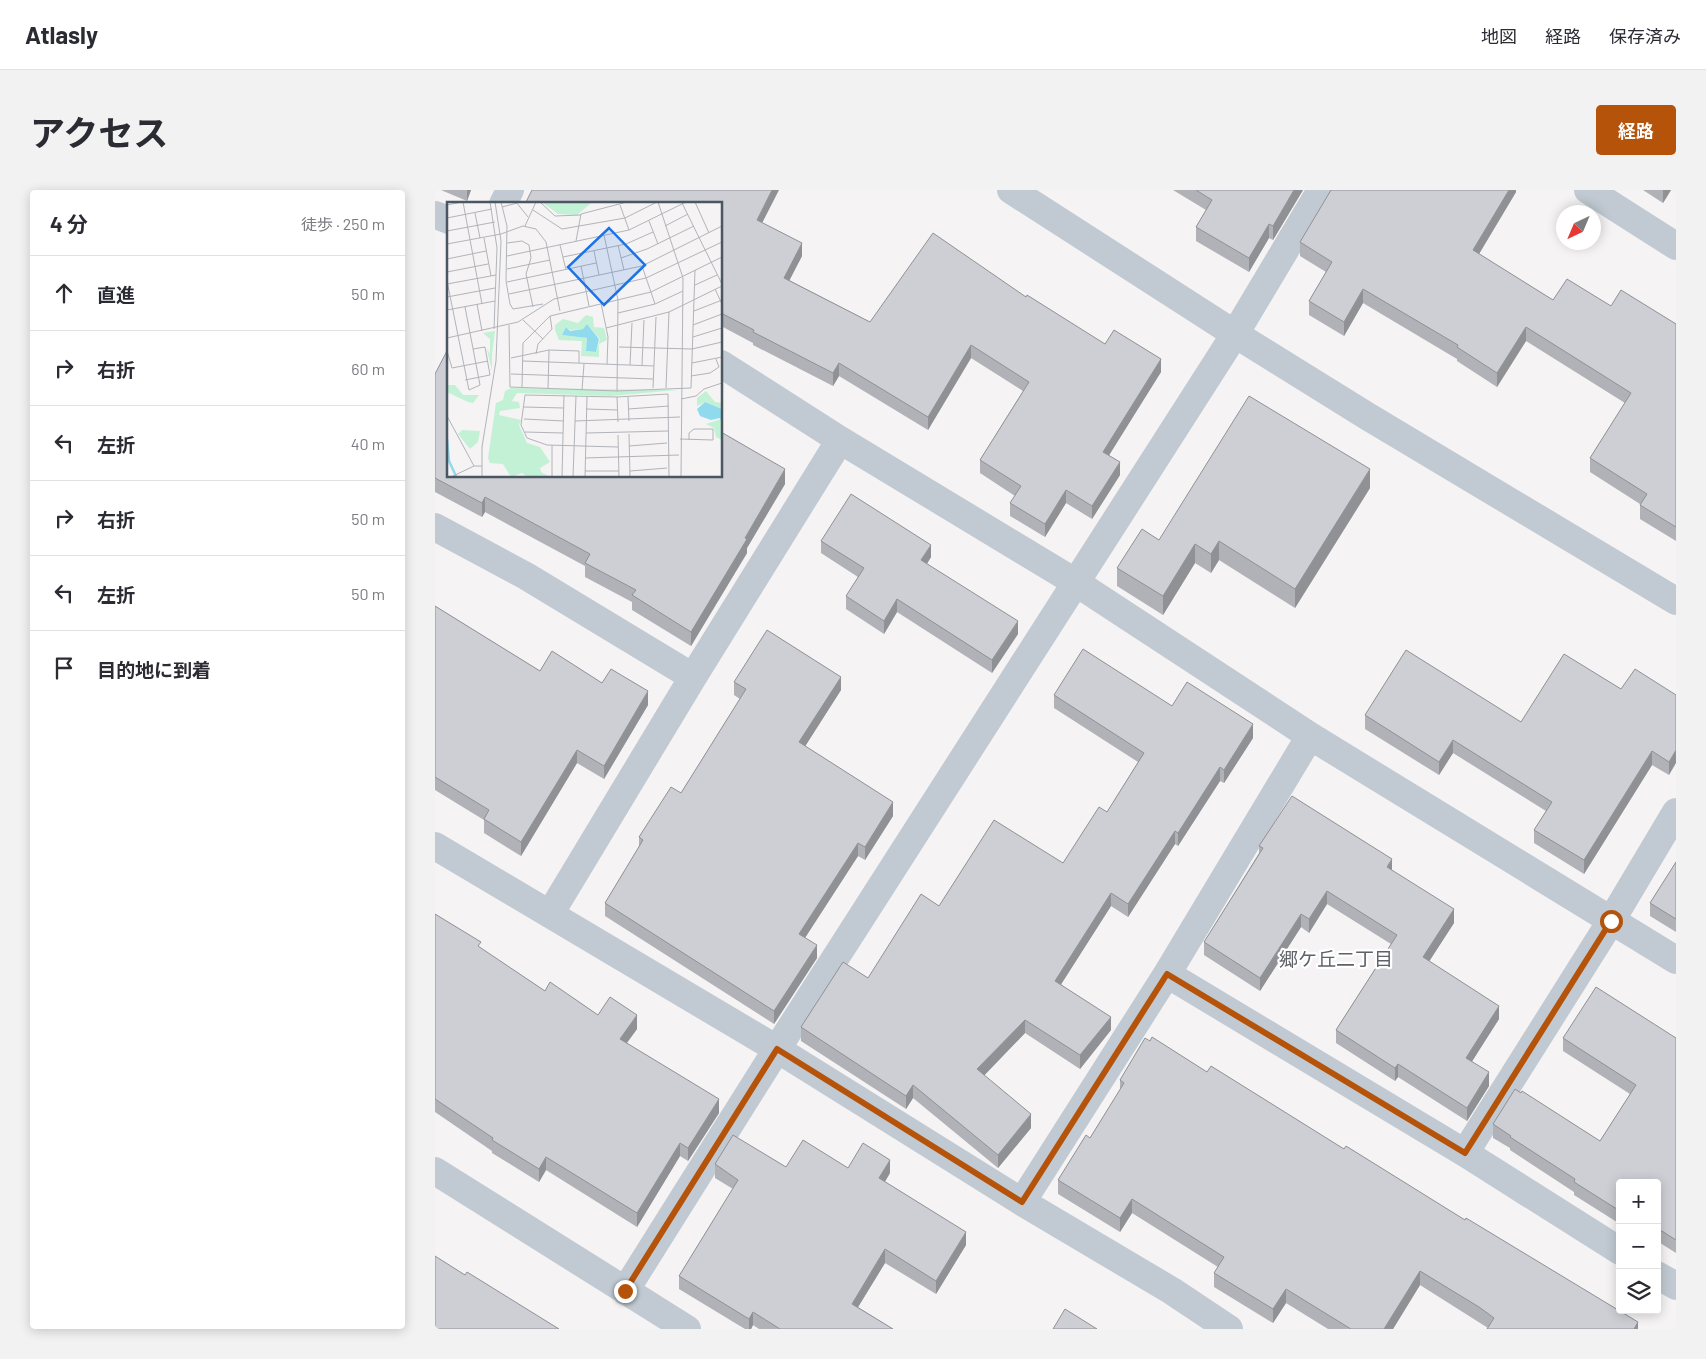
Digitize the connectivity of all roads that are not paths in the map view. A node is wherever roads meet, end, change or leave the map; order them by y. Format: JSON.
{"nodes":[{"id":1,"x":509,"y":190,"type":"edge"},
{"id":2,"x":1011,"y":190,"type":"edge"},
{"id":3,"x":1321,"y":190,"type":"edge"},
{"id":4,"x":1588,"y":190,"type":"edge"},
{"id":5,"x":504,"y":202,"type":"edge"},
{"id":6,"x":1676,"y":246,"type":"edge"},
{"id":7,"x":1235,"y":334,"type":"junction"},
{"id":8,"x":723,"y":365,"type":"edge"},
{"id":9,"x":840,"y":440,"type":"junction"},
{"id":10,"x":435,"y":527,"type":"edge"},
{"id":11,"x":1075,"y":582,"type":"junction"},
{"id":12,"x":1676,"y":601,"type":"edge"},
{"id":13,"x":693,"y":677,"type":"junction"},
{"id":14,"x":1311,"y":736,"type":"junction"},
{"id":15,"x":1676,"y":812,"type":"edge"},
{"id":16,"x":435,"y":846,"type":"edge"},
{"id":17,"x":551,"y":914,"type":"junction"},
{"id":18,"x":1611,"y":921,"type":"junction"},
{"id":19,"x":1676,"y":960,"type":"edge"},
{"id":20,"x":1167,"y":974,"type":"junction"},
{"id":21,"x":777,"y":1049,"type":"junction"},
{"id":22,"x":1465,"y":1153,"type":"junction"},
{"id":23,"x":435,"y":1171,"type":"edge"},
{"id":24,"x":1022,"y":1202,"type":"junction"},
{"id":25,"x":1616,"y":1248,"type":"edge"},
{"id":26,"x":1661,"y":1277,"type":"edge"},
{"id":27,"x":1676,"y":1286,"type":"edge"},
{"id":28,"x":625,"y":1291,"type":"junction"},
{"id":29,"x":687,"y":1329,"type":"edge"},
{"id":30,"x":1229,"y":1329,"type":"edge"}],
"edges":[{"from":1,"to":5,"type":"street"},
{"from":2,"to":7,"type":"street"},
{"from":3,"to":7,"type":"street"},
{"from":4,"to":6,"type":"street"},
{"from":7,"to":11,"type":"street"},
{"from":7,"to":12,"type":"street"},
{"from":8,"to":9,"type":"street"},
{"from":9,"to":11,"type":"street"},
{"from":9,"to":13,"type":"street"},
{"from":10,"to":13,"type":"street"},
{"from":11,"to":14,"type":"street"},
{"from":11,"to":21,"type":"street"},
{"from":13,"to":17,"type":"street"},
{"from":14,"to":18,"type":"street"},
{"from":14,"to":20,"type":"street"},
{"from":15,"to":18,"type":"street"},
{"from":16,"to":17,"type":"street"},
{"from":17,"to":21,"type":"street"},
{"from":18,"to":19,"type":"street"},
{"from":18,"to":22,"type":"street"},
{"from":20,"to":22,"type":"street"},
{"from":20,"to":24,"type":"street"},
{"from":21,"to":24,"type":"street"},
{"from":21,"to":28,"type":"street"},
{"from":22,"to":25,"type":"street"},
{"from":23,"to":28,"type":"street"},
{"from":24,"to":30,"type":"street"},
{"from":26,"to":27,"type":"street"},
{"from":28,"to":29,"type":"street"}]}
